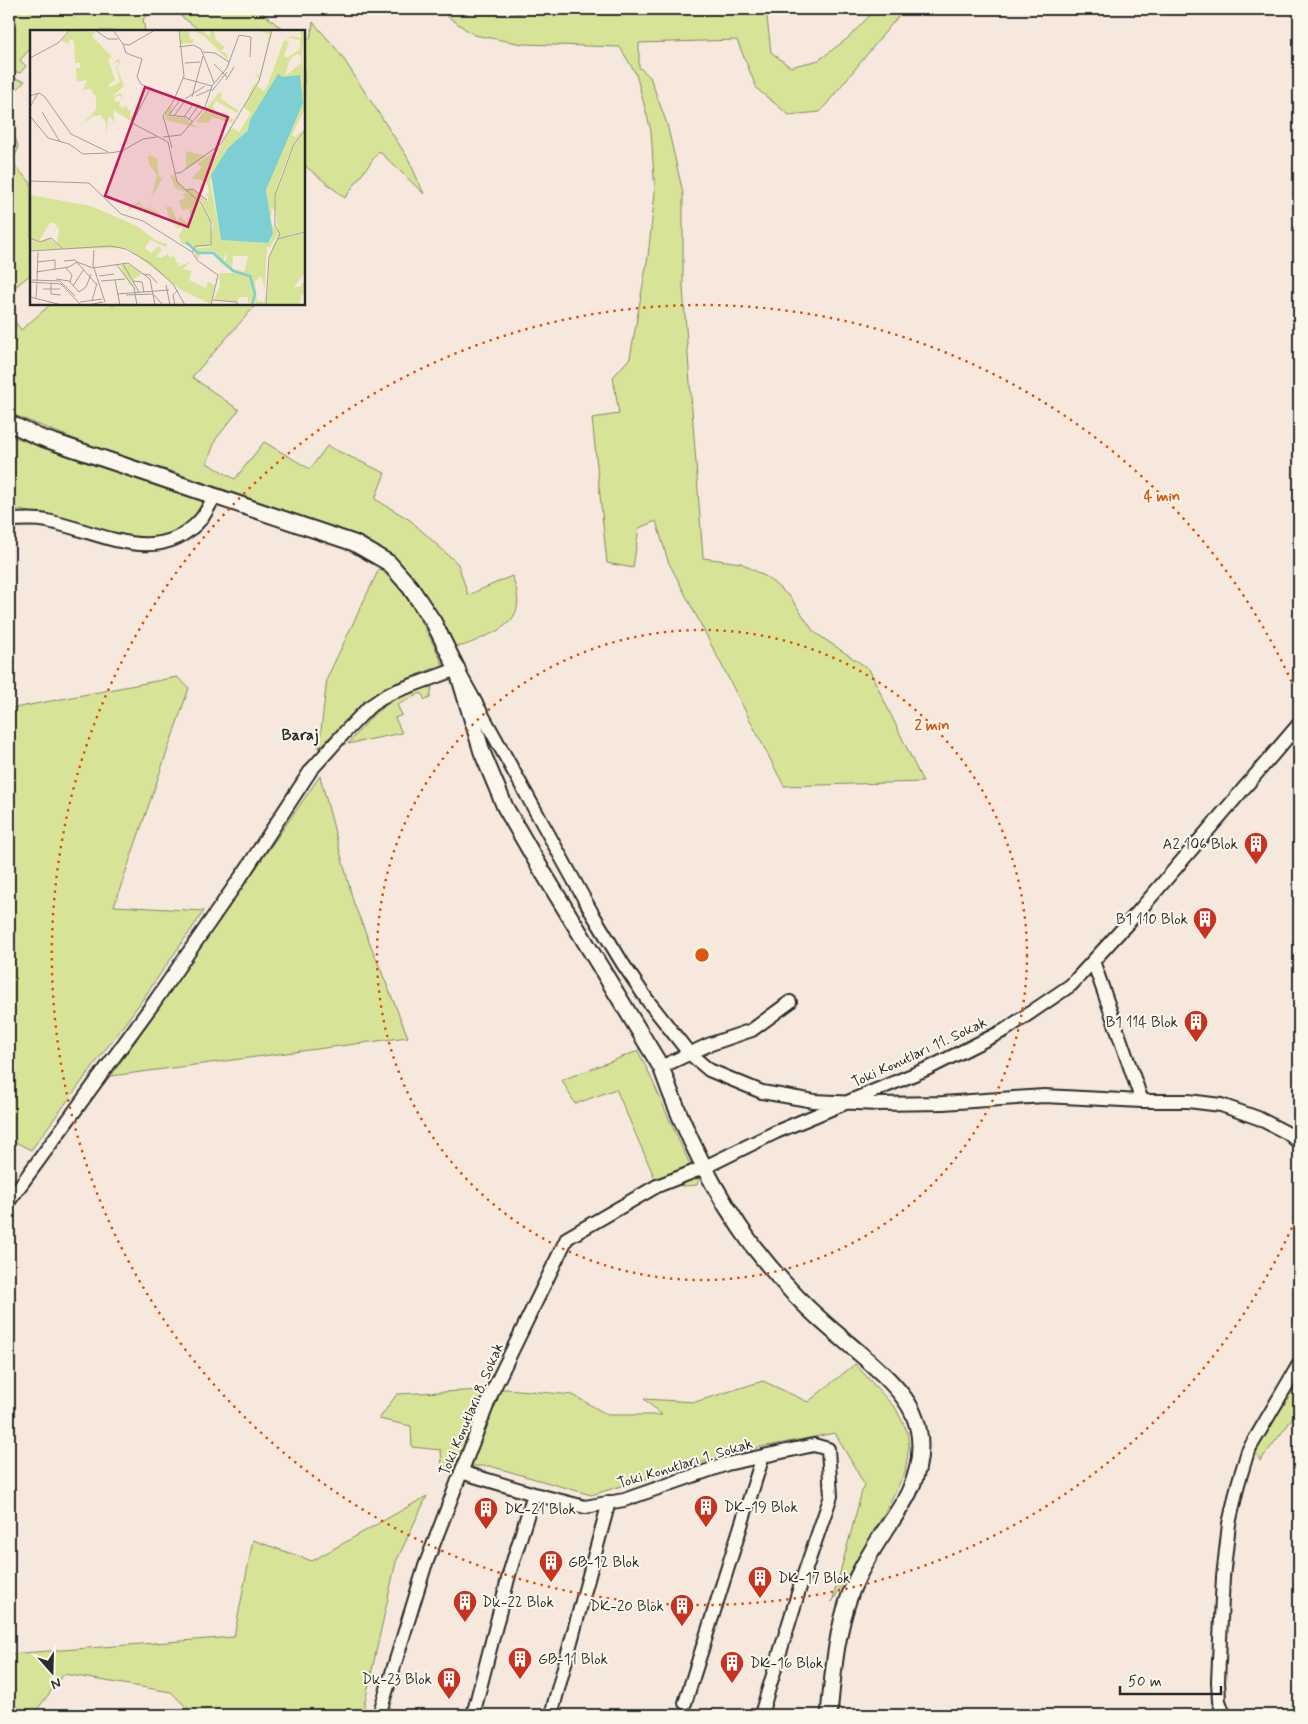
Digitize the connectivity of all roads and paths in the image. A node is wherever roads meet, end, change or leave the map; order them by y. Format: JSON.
{"nodes":[{"id":1,"x":9,"y":423,"type":"edge"},
{"id":2,"x":215,"y":496,"type":"junction"},
{"id":3,"x":9,"y":520,"type":"edge"},
{"id":4,"x":457,"y":669,"type":"junction"},
{"id":5,"x":1299,"y":724,"type":"edge"},
{"id":6,"x":1093,"y":960,"type":"junction"},
{"id":7,"x":790,"y":1002,"type":"dead end"},
{"id":8,"x":689,"y":1053,"type":"junction"},
{"id":9,"x":661,"y":1067,"type":"junction"},
{"id":10,"x":1142,"y":1101,"type":"junction"},
{"id":11,"x":846,"y":1102,"type":"junction"},
{"id":12,"x":1299,"y":1143,"type":"edge"},
{"id":13,"x":703,"y":1168,"type":"junction"},
{"id":14,"x":9,"y":1200,"type":"edge"},
{"id":15,"x":1299,"y":1364,"type":"edge"},
{"id":16,"x":763,"y":1456,"type":"junction"},
{"id":17,"x":461,"y":1472,"type":"junction"},
{"id":18,"x":534,"y":1494,"type":"junction"},
{"id":19,"x":609,"y":1502,"type":"junction"},
{"id":20,"x":685,"y":1703,"type":"dead end"},
{"id":21,"x":762,"y":1711,"type":"dead end"},
{"id":22,"x":379,"y":1715,"type":"edge"},
{"id":23,"x":473,"y":1715,"type":"edge"},
{"id":24,"x":551,"y":1715,"type":"edge"},
{"id":25,"x":829,"y":1715,"type":"edge"},
{"id":26,"x":1224,"y":1715,"type":"edge"}],
"edges":[{"from":1,"to":2,"type":"street"},
{"from":2,"to":3,"type":"street"},
{"from":2,"to":4,"type":"street"},
{"from":4,"to":8,"type":"street"},
{"from":4,"to":9,"type":"street"},
{"from":4,"to":14,"type":"street"},
{"from":5,"to":6,"type":"street","name":"Toki Konutları 11. Sokak"},
{"from":6,"to":10,"type":"street"},
{"from":6,"to":11,"type":"street","name":"Toki Konutları 11. Sokak"},
{"from":7,"to":8,"type":"street"},
{"from":8,"to":9,"type":"street"},
{"from":8,"to":11,"type":"street"},
{"from":9,"to":13,"type":"street"},
{"from":10,"to":11,"type":"street"},
{"from":10,"to":12,"type":"street"},
{"from":11,"to":13,"type":"street","name":"Toki Konutları 11. Sokak"},
{"from":13,"to":17,"type":"street","name":"Toki Konutları 8. Sokak"},
{"from":13,"to":25,"type":"street"},
{"from":15,"to":26,"type":"street"},
{"from":16,"to":19,"type":"street","name":"Toki Konutları 1. Sokak"},
{"from":16,"to":20,"type":"street"},
{"from":16,"to":21,"type":"street","name":"Toki Konutları 1. Sokak"},
{"from":17,"to":18,"type":"street","name":"Toki Konutları 1. Sokak"},
{"from":17,"to":22,"type":"street","name":"Toki Konutları 8. Sokak"},
{"from":18,"to":19,"type":"street","name":"Toki Konutları 1. Sokak"},
{"from":18,"to":23,"type":"street"},
{"from":19,"to":24,"type":"street"}]}
